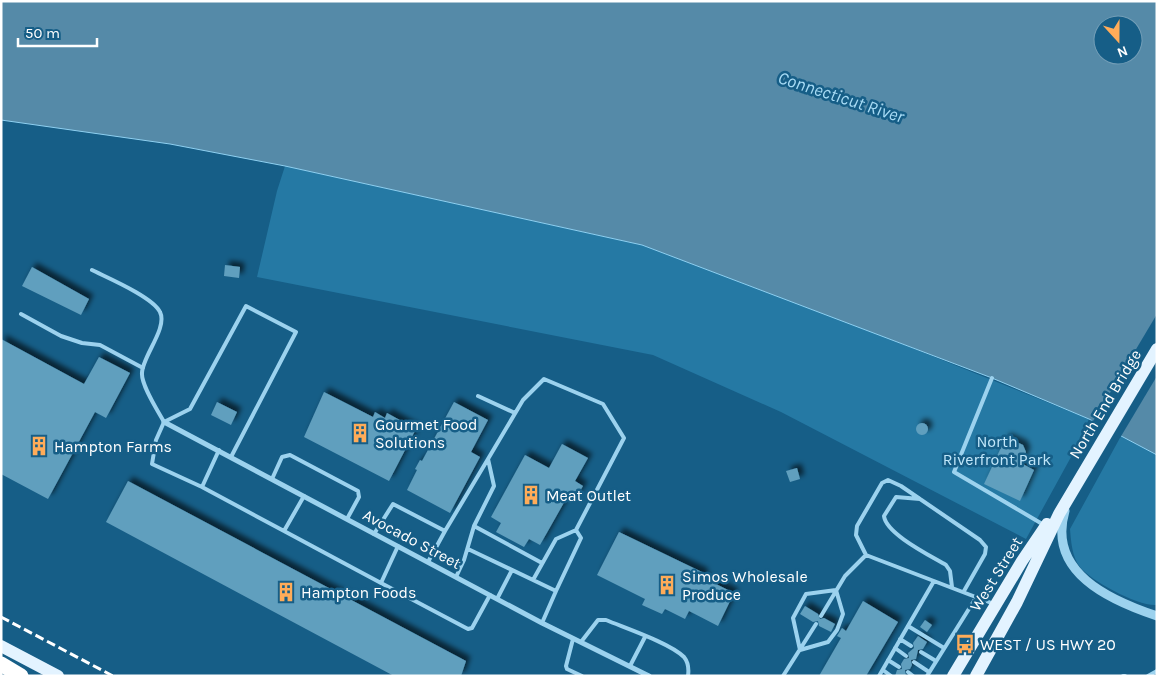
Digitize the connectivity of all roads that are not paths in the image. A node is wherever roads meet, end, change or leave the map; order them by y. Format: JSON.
{"nodes":[{"id":1,"x":92,"y":270,"type":"dead end"},
{"id":2,"x":21,"y":314,"type":"dead end"},
{"id":3,"x":1157,"y":349,"type":"edge"},
{"id":4,"x":143,"y":368,"type":"junction"},
{"id":5,"x":992,"y":378,"type":"dead end"},
{"id":6,"x":478,"y":396,"type":"dead end"},
{"id":7,"x":515,"y":413,"type":"junction"},
{"id":8,"x":164,"y":422,"type":"junction"},
{"id":9,"x":219,"y":450,"type":"junction"},
{"id":10,"x":231,"y":456,"type":"junction"},
{"id":11,"x":488,"y":459,"type":"junction"},
{"id":12,"x":1081,"y":475,"type":"joint"},
{"id":13,"x":272,"y":479,"type":"junction"},
{"id":14,"x":202,"y":487,"type":"junction"},
{"id":15,"x":1071,"y":492,"type":"junction"},
{"id":16,"x":304,"y":496,"type":"junction"},
{"id":17,"x":920,"y":499,"type":"junction"},
{"id":18,"x":347,"y":519,"type":"junction"},
{"id":19,"x":474,"y":526,"type":"junction"},
{"id":20,"x":1046,"y":526,"type":"junction"},
{"id":21,"x":284,"y":530,"type":"junction"},
{"id":22,"x":576,"y":530,"type":"junction"},
{"id":23,"x":445,"y":532,"type":"junction"},
{"id":24,"x":374,"y":534,"type":"junction"},
{"id":25,"x":398,"y":546,"type":"junction"},
{"id":26,"x":468,"y":549,"type":"junction"},
{"id":27,"x":866,"y":554,"type":"junction"},
{"id":28,"x":428,"y":562,"type":"junction"},
{"id":29,"x":542,"y":563,"type":"junction"},
{"id":30,"x":512,"y":570,"type":"junction"},
{"id":31,"x":456,"y":577,"type":"junction"},
{"id":32,"x":533,"y":580,"type":"junction"},
{"id":33,"x":934,"y":581,"type":"junction"},
{"id":34,"x":381,"y":583,"type":"junction"},
{"id":35,"x":952,"y":587,"type":"junction"},
{"id":36,"x":836,"y":590,"type":"junction"},
{"id":37,"x":556,"y":591,"type":"junction"},
{"id":38,"x":964,"y":591,"type":"junction"},
{"id":39,"x":490,"y":596,"type":"junction"},
{"id":40,"x":977,"y":596,"type":"junction"},
{"id":41,"x":497,"y":599,"type":"junction"},
{"id":42,"x":996,"y":605,"type":"junction"},
{"id":43,"x":1011,"y":613,"type":"junction"},
{"id":44,"x":821,"y":616,"type":"dead end"},
{"id":45,"x":1157,"y":616,"type":"edge"},
{"id":46,"x":542,"y":623,"type":"junction"},
{"id":47,"x":816,"y":624,"type":"dead end"},
{"id":48,"x":908,"y":626,"type":"junction"},
{"id":49,"x":645,"y":637,"type":"junction"},
{"id":50,"x":574,"y":639,"type":"junction"},
{"id":51,"x":900,"y":640,"type":"junction"},
{"id":52,"x":580,"y":642,"type":"junction"},
{"id":53,"x":1,"y":646,"type":"edge"},
{"id":54,"x":911,"y":646,"type":"dead end"},
{"id":55,"x":895,"y":648,"type":"junction"},
{"id":56,"x":944,"y":648,"type":"junction"},
{"id":57,"x":800,"y":650,"type":"junction"},
{"id":58,"x":921,"y":652,"type":"dead end"},
{"id":59,"x":906,"y":656,"type":"dead end"},
{"id":60,"x":888,"y":660,"type":"junction"},
{"id":61,"x":936,"y":661,"type":"junction"},
{"id":62,"x":914,"y":662,"type":"dead end"},
{"id":63,"x":4,"y":666,"type":"edge"},
{"id":64,"x":630,"y":666,"type":"junction"},
{"id":65,"x":899,"y":667,"type":"dead end"},
{"id":66,"x":882,"y":670,"type":"junction"},
{"id":67,"x":1157,"y":671,"type":"edge"},
{"id":68,"x":908,"y":672,"type":"dead end"},
{"id":69,"x":928,"y":674,"type":"edge"},
{"id":70,"x":21,"y":676,"type":"edge"},
{"id":71,"x":58,"y":676,"type":"edge"},
{"id":72,"x":582,"y":676,"type":"edge"},
{"id":73,"x":649,"y":676,"type":"edge"},
{"id":74,"x":688,"y":676,"type":"edge"},
{"id":75,"x":783,"y":676,"type":"edge"},
{"id":76,"x":879,"y":676,"type":"edge"},
{"id":77,"x":891,"y":676,"type":"edge"},
{"id":78,"x":913,"y":676,"type":"edge"},
{"id":79,"x":953,"y":676,"type":"edge"},
{"id":80,"x":976,"y":676,"type":"edge"},
{"id":81,"x":1148,"y":676,"type":"edge"}],
"edges":[{"from":1,"to":4,"type":"lane"},
{"from":2,"to":4,"type":"lane"},
{"from":3,"to":12,"type":"main road","name":"North End Bridge"},
{"from":4,"to":8,"type":"lane"},
{"from":5,"to":20,"type":"lane"},
{"from":6,"to":7,"type":"lane"},
{"from":7,"to":11,"type":"lane"},
{"from":7,"to":22,"type":"lane"},
{"from":8,"to":9,"type":"street","name":"Avocado Street"},
{"from":8,"to":10,"type":"lane"},
{"from":8,"to":14,"type":"lane"},
{"from":9,"to":10,"type":"street","name":"Avocado Street"},
{"from":9,"to":14,"type":"lane"},
{"from":10,"to":13,"type":"street","name":"Avocado Street"},
{"from":11,"to":19,"type":"lane"},
{"from":11,"to":23,"type":"lane"},
{"from":12,"to":15,"type":"main road","name":"West Street"},
{"from":13,"to":16,"type":"street","name":"Avocado Street"},
{"from":13,"to":18,"type":"lane"},
{"from":14,"to":21,"type":"lane"},
{"from":15,"to":20,"type":"main road","name":"West Street"},
{"from":15,"to":43,"type":"main road","name":"West Street"},
{"from":15,"to":45,"type":"street"},
{"from":16,"to":18,"type":"street","name":"Avocado Street"},
{"from":16,"to":21,"type":"lane"},
{"from":17,"to":27,"type":"lane"},
{"from":17,"to":35,"type":"lane"},
{"from":17,"to":38,"type":"lane"},
{"from":18,"to":24,"type":"street","name":"Avocado Street"},
{"from":19,"to":26,"type":"lane"},
{"from":19,"to":29,"type":"lane"},
{"from":20,"to":42,"type":"main road","name":"West Street"},
{"from":21,"to":34,"type":"lane"},
{"from":22,"to":29,"type":"lane"},
{"from":22,"to":37,"type":"lane"},
{"from":23,"to":24,"type":"lane"},
{"from":23,"to":28,"type":"lane"},
{"from":24,"to":25,"type":"street","name":"Avocado Street"},
{"from":25,"to":28,"type":"street","name":"Avocado Street"},
{"from":25,"to":34,"type":"lane"},
{"from":26,"to":30,"type":"lane"},
{"from":26,"to":31,"type":"lane"},
{"from":27,"to":33,"type":"lane"},
{"from":27,"to":36,"type":"lane"},
{"from":28,"to":31,"type":"street","name":"Avocado Street"},
{"from":29,"to":32,"type":"lane"},
{"from":30,"to":32,"type":"lane"},
{"from":30,"to":41,"type":"lane"},
{"from":31,"to":39,"type":"street","name":"Avocado Street"},
{"from":32,"to":37,"type":"lane"},
{"from":33,"to":35,"type":"lane"},
{"from":33,"to":48,"type":"lane"},
{"from":34,"to":39,"type":"lane"},
{"from":35,"to":38,"type":"lane"},
{"from":36,"to":44,"type":"lane"},
{"from":36,"to":57,"type":"lane"},
{"from":36,"to":57,"type":"lane"},
{"from":37,"to":46,"type":"lane"},
{"from":38,"to":40,"type":"lane"},
{"from":39,"to":41,"type":"street","name":"Avocado Street"},
{"from":40,"to":42,"type":"lane"},
{"from":40,"to":56,"type":"lane"},
{"from":41,"to":46,"type":"street","name":"Avocado Street"},
{"from":42,"to":43,"type":"main road"},
{"from":42,"to":79,"type":"main road","name":"West Street"},
{"from":43,"to":80,"type":"main road","name":"West Street"},
{"from":46,"to":50,"type":"street","name":"Avocado Street"},
{"from":47,"to":57,"type":"lane"},
{"from":48,"to":51,"type":"lane"},
{"from":48,"to":56,"type":"lane"},
{"from":49,"to":52,"type":"lane"},
{"from":49,"to":64,"type":"lane"},
{"from":49,"to":74,"type":"lane"},
{"from":50,"to":52,"type":"street","name":"Avocado Street"},
{"from":50,"to":72,"type":"lane"},
{"from":51,"to":54,"type":"lane"},
{"from":51,"to":55,"type":"lane"},
{"from":52,"to":64,"type":"street","name":"Avocado Street"},
{"from":53,"to":71,"type":"main road"},
{"from":55,"to":59,"type":"lane"},
{"from":55,"to":60,"type":"lane"},
{"from":56,"to":61,"type":"lane"},
{"from":57,"to":75,"type":"lane"},
{"from":58,"to":61,"type":"lane"},
{"from":60,"to":65,"type":"lane"},
{"from":60,"to":66,"type":"lane"},
{"from":61,"to":69,"type":"lane"},
{"from":62,"to":69,"type":"lane"},
{"from":63,"to":70,"type":"highway"},
{"from":64,"to":73,"type":"street","name":"Avocado Street"},
{"from":66,"to":76,"type":"lane"},
{"from":66,"to":77,"type":"lane"},
{"from":67,"to":81,"type":"lane"},
{"from":68,"to":78,"type":"lane"}]}
